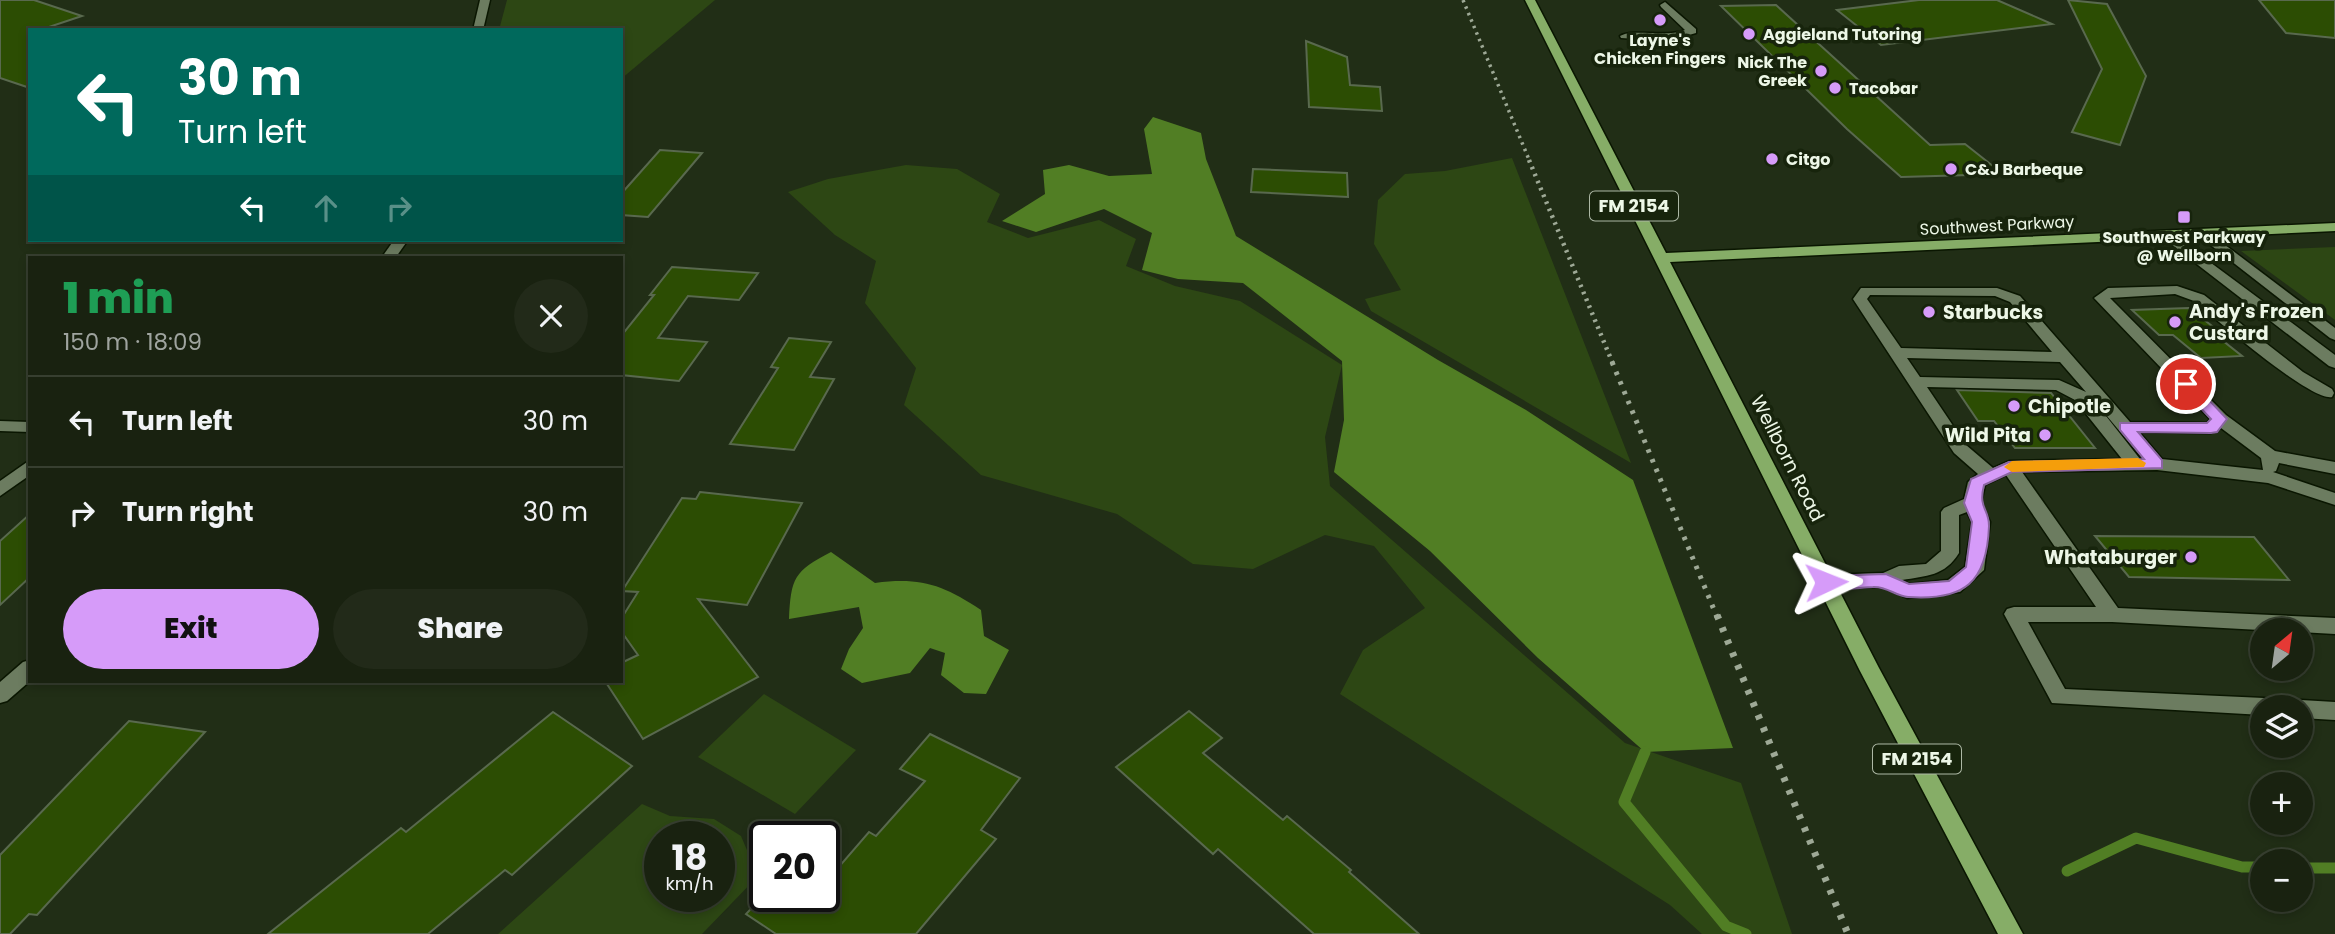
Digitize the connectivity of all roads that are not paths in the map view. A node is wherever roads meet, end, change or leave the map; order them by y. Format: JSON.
{"nodes":[{"id":1,"x":485,"y":0,"type":"edge"},
{"id":2,"x":1530,"y":0,"type":"edge"},
{"id":3,"x":1665,"y":5,"type":"dead end"},
{"id":4,"x":478,"y":28,"type":"edge"},
{"id":5,"x":1625,"y":36,"type":"dead end"},
{"id":6,"x":2335,"y":227,"type":"edge"},
{"id":7,"x":2204,"y":233,"type":"junction"},
{"id":8,"x":2168,"y":235,"type":"junction"},
{"id":9,"x":1661,"y":258,"type":"junction"},
{"id":10,"x":2335,"y":335,"type":"edge"},
{"id":11,"x":1897,"y":353,"type":"junction"},
{"id":12,"x":2066,"y":357,"type":"junction"},
{"id":13,"x":2335,"y":363,"type":"edge"},
{"id":14,"x":1916,"y":382,"type":"junction"},
{"id":15,"x":2332,"y":396,"type":"edge"},
{"id":16,"x":2220,"y":419,"type":"junction"},
{"id":17,"x":0,"y":426,"type":"edge"},
{"id":18,"x":28,"y":427,"type":"edge"},
{"id":19,"x":2125,"y":427,"type":"junction"},
{"id":20,"x":2270,"y":456,"type":"junction"},
{"id":21,"x":2134,"y":463,"type":"junction"},
{"id":22,"x":2157,"y":464,"type":"junction"},
{"id":23,"x":2009,"y":467,"type":"junction"},
{"id":24,"x":28,"y":468,"type":"edge"},
{"id":25,"x":2335,"y":468,"type":"edge"},
{"id":26,"x":1989,"y":474,"type":"junction"},
{"id":27,"x":2270,"y":477,"type":"junction"},
{"id":28,"x":0,"y":490,"type":"edge"},
{"id":29,"x":2335,"y":499,"type":"edge"},
{"id":30,"x":1972,"y":503,"type":"junction"},
{"id":31,"x":1886,"y":580,"type":"junction"},
{"id":32,"x":1826,"y":582,"type":"junction"},
{"id":33,"x":2112,"y":615,"type":"junction"},
{"id":34,"x":2335,"y":626,"type":"edge"},
{"id":35,"x":28,"y":670,"type":"edge"},
{"id":36,"x":0,"y":695,"type":"edge"},
{"id":37,"x":2250,"y":706,"type":"edge"},
{"id":38,"x":2313,"y":709,"type":"edge"},
{"id":39,"x":2335,"y":710,"type":"edge"},
{"id":40,"x":2011,"y":934,"type":"edge"}],
"edges":[{"from":1,"to":4,"type":"street"},
{"from":2,"to":9,"type":"main road","name":"Wellborn Road","number":"FM 2154"},
{"from":3,"to":5,"type":"street"},
{"from":6,"to":7,"type":"main road","name":"Southwest Parkway"},
{"from":7,"to":8,"type":"main road","name":"Southwest Parkway"},
{"from":7,"to":10,"type":"street"},
{"from":8,"to":9,"type":"main road","name":"Southwest Parkway"},
{"from":8,"to":13,"type":"street"},
{"from":9,"to":32,"type":"main road","name":"Wellborn Road","number":"FM 2154"},
{"from":11,"to":12,"type":"street"},
{"from":11,"to":12,"type":"street"},
{"from":11,"to":14,"type":"street"},
{"from":12,"to":19,"type":"street"},
{"from":14,"to":21,"type":"street"},
{"from":14,"to":26,"type":"street"},
{"from":15,"to":16,"type":"street"},
{"from":16,"to":19,"type":"street"},
{"from":16,"to":20,"type":"street"},
{"from":17,"to":18,"type":"street"},
{"from":19,"to":22,"type":"street"},
{"from":20,"to":25,"type":"street"},
{"from":20,"to":27,"type":"street"},
{"from":21,"to":22,"type":"street"},
{"from":21,"to":23,"type":"street"},
{"from":22,"to":27,"type":"street"},
{"from":23,"to":26,"type":"street"},
{"from":23,"to":33,"type":"street"},
{"from":24,"to":28,"type":"street"},
{"from":26,"to":30,"type":"street"},
{"from":27,"to":29,"type":"street"},
{"from":30,"to":31,"type":"street"},
{"from":30,"to":31,"type":"street"},
{"from":31,"to":32,"type":"street"},
{"from":32,"to":40,"type":"main road","name":"Wellborn Road","number":"FM 2154"},
{"from":33,"to":34,"type":"street"},
{"from":33,"to":37,"type":"street"},
{"from":35,"to":36,"type":"street"},
{"from":38,"to":39,"type":"street"}]}
